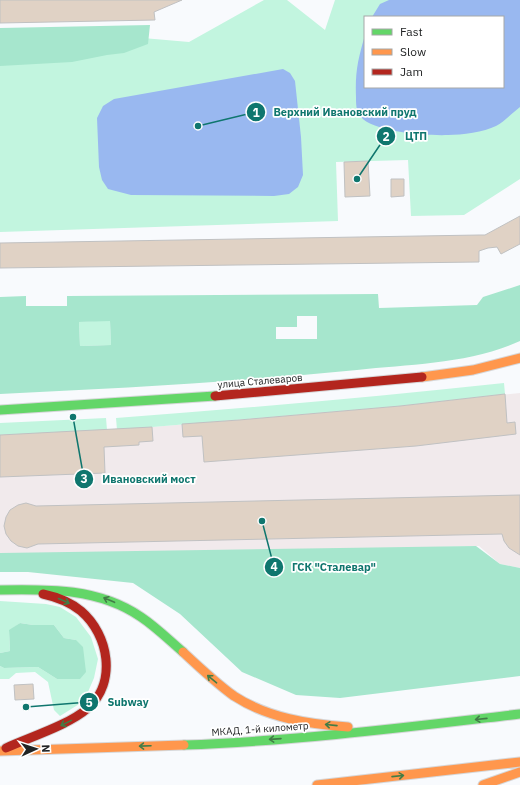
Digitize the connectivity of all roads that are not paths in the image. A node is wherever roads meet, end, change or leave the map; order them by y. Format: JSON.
{"nodes":[{"id":1,"x":520,"y":358,"type":"edge"},
{"id":2,"x":0,"y":410,"type":"edge"},
{"id":3,"x":0,"y":590,"type":"edge"},
{"id":4,"x":12,"y":590,"type":"junction"},
{"id":5,"x":520,"y":714,"type":"edge"},
{"id":6,"x":412,"y":726,"type":"junction"},
{"id":7,"x":0,"y":751,"type":"edge"},
{"id":8,"x":520,"y":762,"type":"edge"},
{"id":9,"x":520,"y":772,"type":"edge"},
{"id":10,"x":317,"y":785,"type":"edge"},
{"id":11,"x":483,"y":785,"type":"edge"}],
"edges":[{"from":1,"to":2,"type":"main road","name":"улица Сталеваров"},
{"from":3,"to":4,"type":"main road"},
{"from":6,"to":4,"type":"main road","one_way":true},
{"from":4,"to":7,"type":"main road","one_way":true},
{"from":5,"to":6,"type":"main road","name":"МКАД, 1-й километр","one_way":true},
{"from":6,"to":7,"type":"main road","name":"МКАД, 1-й километр","one_way":true},
{"from":10,"to":8,"type":"main road","one_way":true},
{"from":9,"to":11,"type":"main road"}]}
